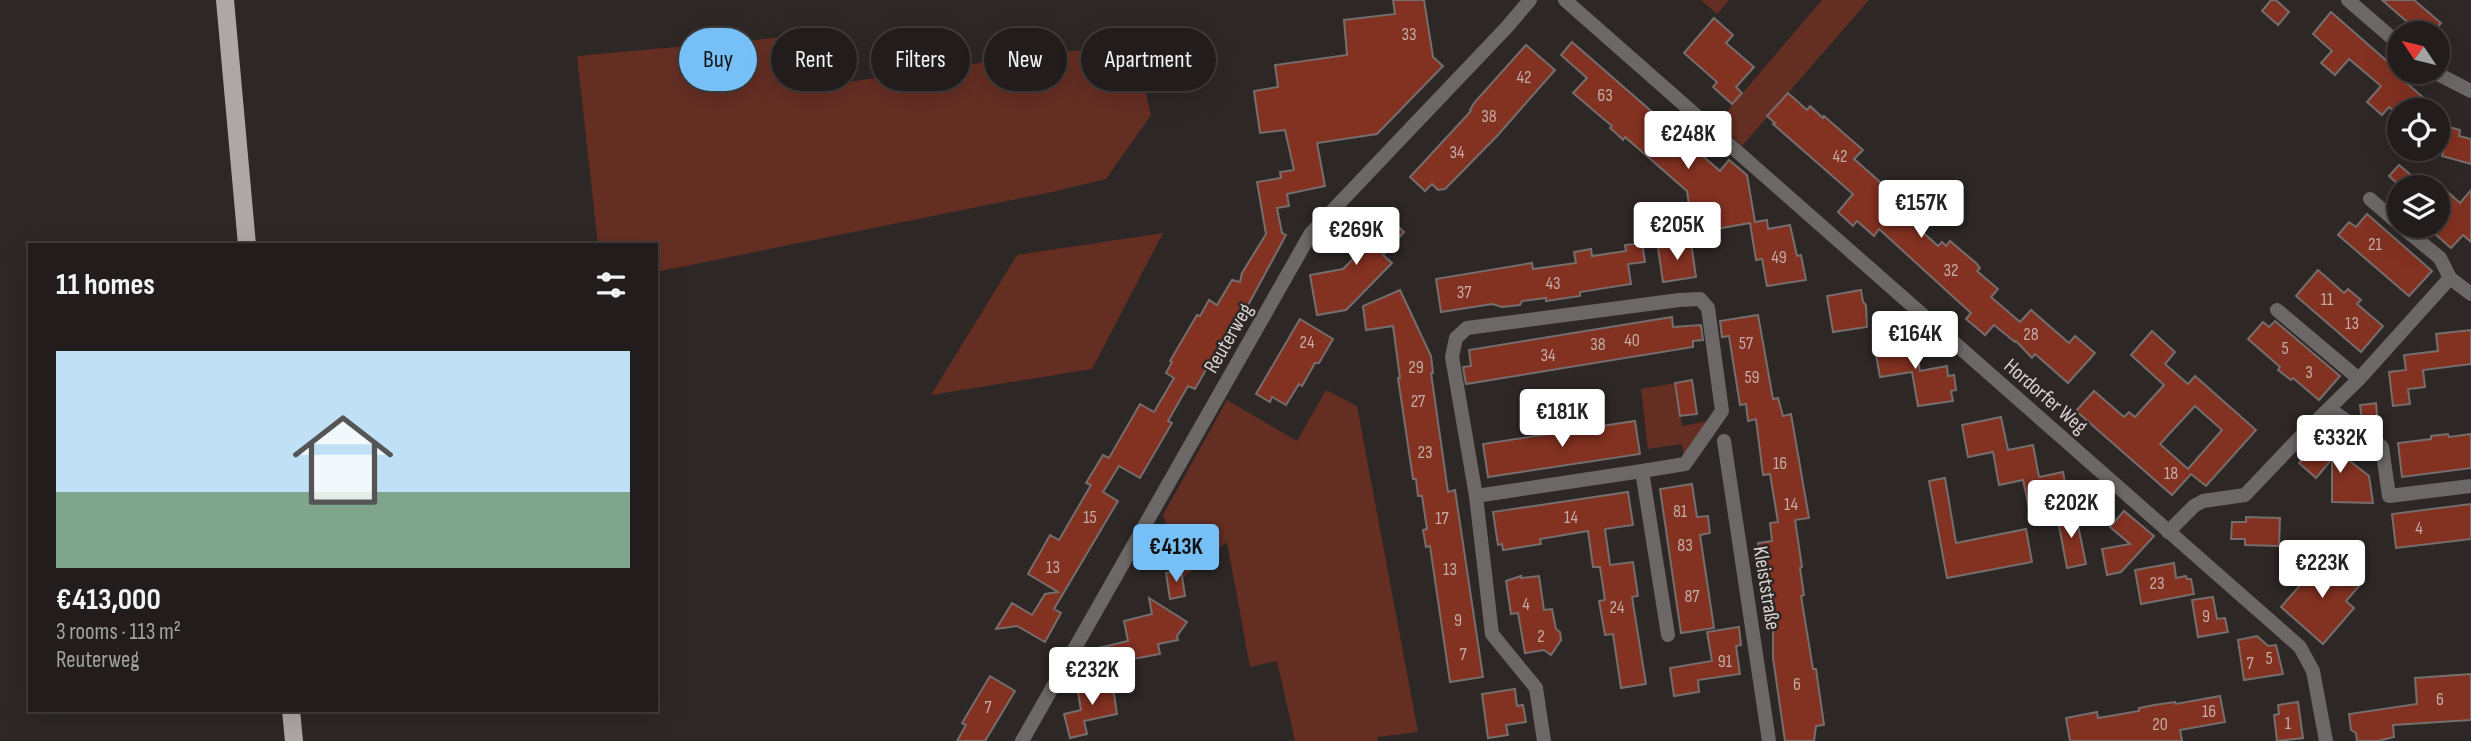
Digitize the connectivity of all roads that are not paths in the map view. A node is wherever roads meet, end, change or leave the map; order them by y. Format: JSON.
{"nodes":[{"id":1,"x":225,"y":0,"type":"edge"},
{"id":2,"x":1530,"y":0,"type":"edge"},
{"id":3,"x":1565,"y":0,"type":"edge"},
{"id":4,"x":2348,"y":0,"type":"edge"},
{"id":5,"x":2387,"y":34,"type":"edge"},
{"id":6,"x":2450,"y":80,"type":"edge"},
{"id":7,"x":2471,"y":91,"type":"edge"},
{"id":8,"x":2370,"y":199,"type":"dead end"},
{"id":9,"x":2387,"y":214,"type":"edge"},
{"id":10,"x":2416,"y":238,"type":"edge"},
{"id":11,"x":247,"y":243,"type":"edge"},
{"id":12,"x":2450,"y":278,"type":"junction"},
{"id":13,"x":2471,"y":294,"type":"edge"},
{"id":14,"x":2277,"y":310,"type":"dead end"},
{"id":15,"x":2360,"y":379,"type":"junction"},
{"id":16,"x":2330,"y":409,"type":"junction"},
{"id":17,"x":1724,"y":441,"type":"dead end"},
{"id":18,"x":1642,"y":471,"type":"junction"},
{"id":19,"x":2471,"y":486,"type":"edge"},
{"id":20,"x":1476,"y":496,"type":"junction"},
{"id":21,"x":2168,"y":531,"type":"junction"},
{"id":22,"x":1668,"y":635,"type":"dead end"},
{"id":23,"x":290,"y":712,"type":"edge"},
{"id":24,"x":294,"y":741,"type":"edge"},
{"id":25,"x":1023,"y":741,"type":"edge"},
{"id":26,"x":1544,"y":741,"type":"edge"},
{"id":27,"x":1769,"y":741,"type":"edge"},
{"id":28,"x":2326,"y":741,"type":"edge"}],
"edges":[{"from":1,"to":11,"type":"main road"},
{"from":2,"to":25,"type":"street","name":"Reuterweg"},
{"from":3,"to":21,"type":"street","name":"Hordorfer Weg"},
{"from":4,"to":5,"type":"street"},
{"from":6,"to":7,"type":"street"},
{"from":8,"to":9,"type":"street"},
{"from":10,"to":12,"type":"street"},
{"from":12,"to":13,"type":"street"},
{"from":12,"to":15,"type":"street"},
{"from":14,"to":15,"type":"street"},
{"from":15,"to":16,"type":"street"},
{"from":16,"to":19,"type":"street"},
{"from":16,"to":21,"type":"street"},
{"from":17,"to":27,"type":"street","name":"Kleiststraße"},
{"from":18,"to":20,"type":"street"},
{"from":18,"to":20,"type":"street"},
{"from":18,"to":22,"type":"street"},
{"from":20,"to":26,"type":"street"},
{"from":21,"to":28,"type":"street","name":"Hordorfer Weg"},
{"from":23,"to":24,"type":"main road"}]}
